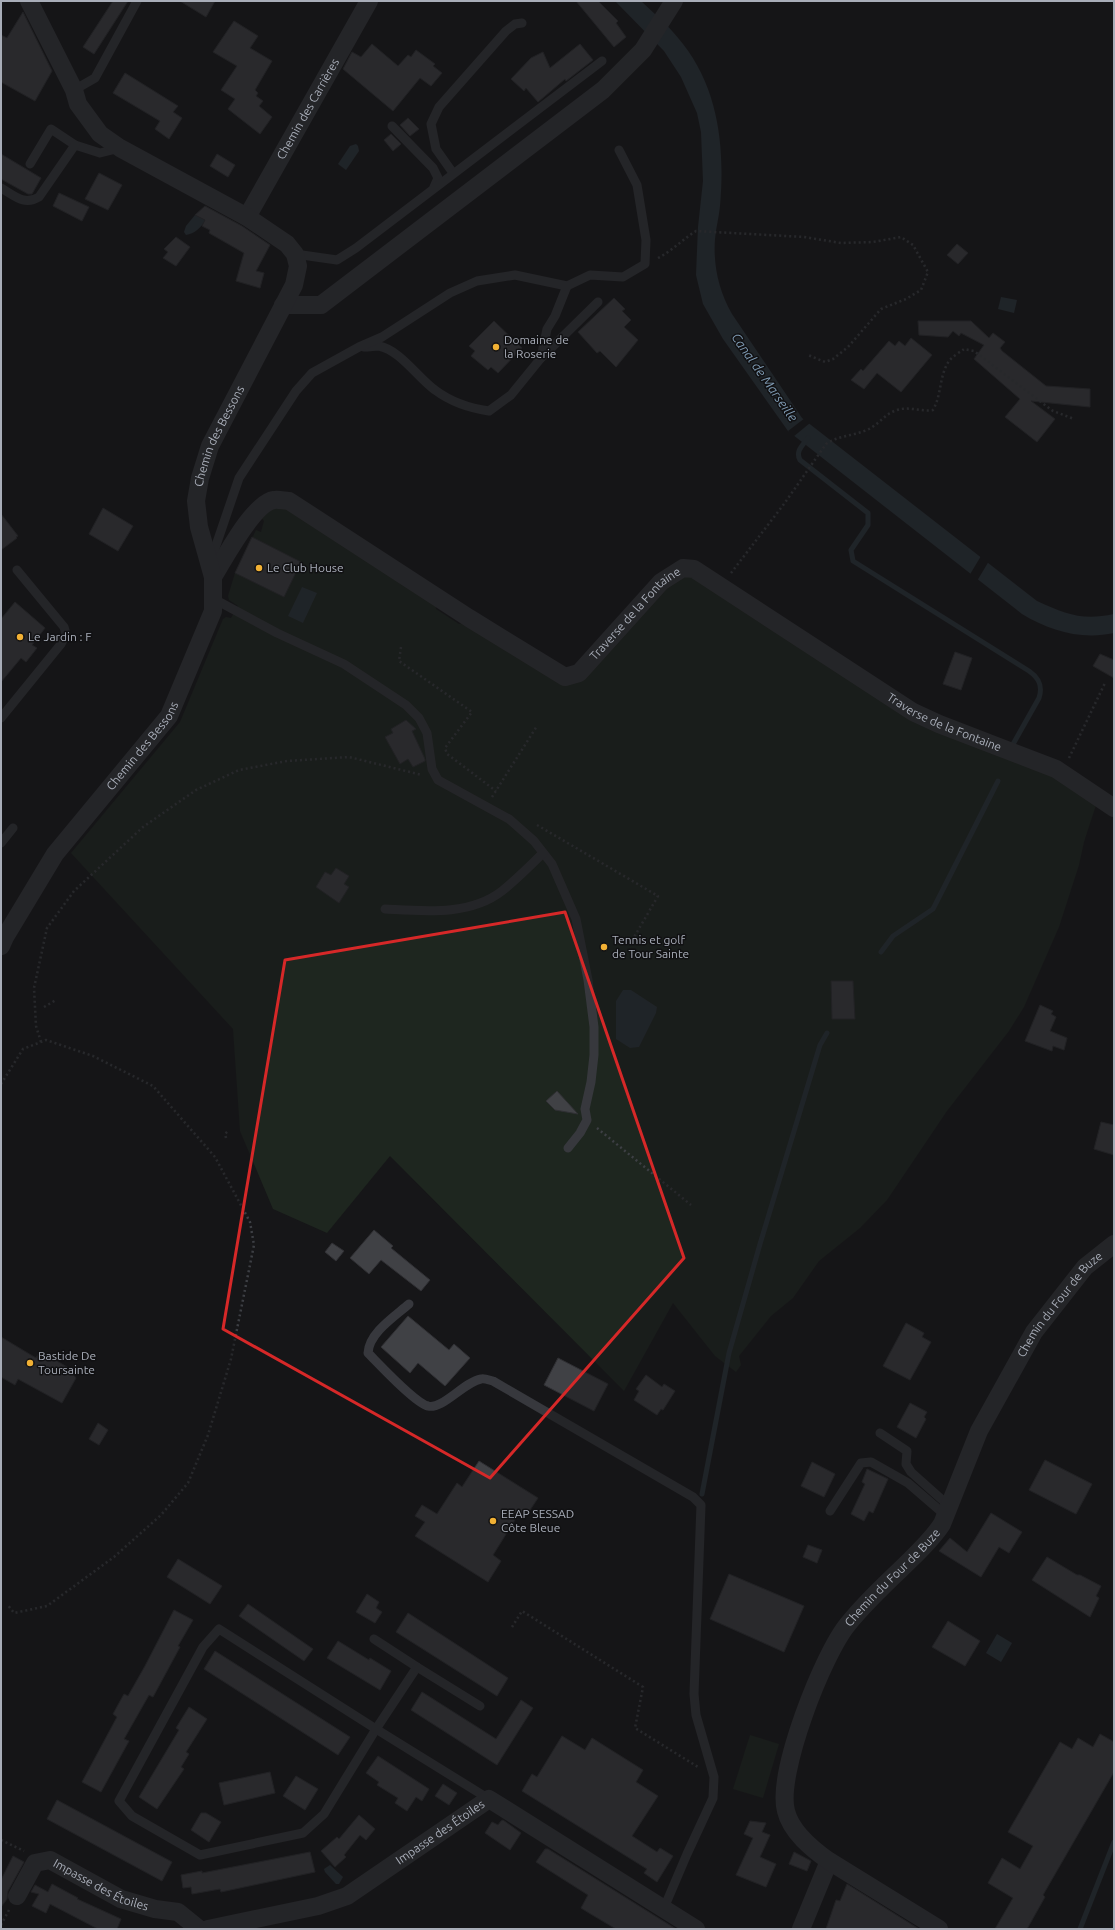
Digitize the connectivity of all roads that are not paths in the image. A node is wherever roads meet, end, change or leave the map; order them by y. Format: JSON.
{"nodes":[{"id":1,"x":29,"y":1,"type":"edge"},
{"id":2,"x":137,"y":1,"type":"edge"},
{"id":3,"x":369,"y":1,"type":"edge"},
{"id":4,"x":673,"y":2,"type":"edge"},
{"id":5,"x":522,"y":23,"type":"dead end"},
{"id":6,"x":602,"y":61,"type":"dead end"},
{"id":7,"x":74,"y":90,"type":"junction"},
{"id":8,"x":392,"y":126,"type":"dead end"},
{"id":9,"x":75,"y":145,"type":"junction"},
{"id":10,"x":120,"y":148,"type":"junction"},
{"id":11,"x":619,"y":150,"type":"dead end"},
{"id":12,"x":30,"y":164,"type":"dead end"},
{"id":13,"x":453,"y":173,"type":"junction"},
{"id":14,"x":1,"y":188,"type":"edge"},
{"id":15,"x":433,"y":188,"type":"junction"},
{"id":16,"x":247,"y":217,"type":"junction"},
{"id":17,"x":295,"y":254,"type":"junction"},
{"id":18,"x":567,"y":286,"type":"junction"},
{"id":19,"x":598,"y":302,"type":"dead end"},
{"id":20,"x":283,"y":305,"type":"junction"},
{"id":21,"x":359,"y":348,"type":"junction"},
{"id":22,"x":541,"y":358,"type":"junction"},
{"id":23,"x":17,"y":570,"type":"dead end"},
{"id":24,"x":212,"y":570,"type":"junction"},
{"id":25,"x":214,"y":599,"type":"junction"},
{"id":26,"x":1,"y":718,"type":"edge"},
{"id":27,"x":1114,"y":808,"type":"edge"},
{"id":28,"x":13,"y":828,"type":"dead end"},
{"id":29,"x":1,"y":843,"type":"edge"},
{"id":30,"x":544,"y":853,"type":"junction"},
{"id":31,"x":385,"y":909,"type":"dead end"},
{"id":32,"x":1,"y":946,"type":"edge"},
{"id":33,"x":568,"y":1148,"type":"dead end"},
{"id":34,"x":1114,"y":1244,"type":"edge"},
{"id":35,"x":409,"y":1304,"type":"dead end"},
{"id":36,"x":880,"y":1433,"type":"dead end"},
{"id":37,"x":946,"y":1509,"type":"junction"},
{"id":38,"x":830,"y":1511,"type":"dead end"},
{"id":39,"x":374,"y":1639,"type":"dead end"},
{"id":40,"x":417,"y":1667,"type":"junction"},
{"id":41,"x":480,"y":1706,"type":"dead end"},
{"id":42,"x":376,"y":1729,"type":"junction"},
{"id":43,"x":489,"y":1799,"type":"junction"},
{"id":44,"x":829,"y":1861,"type":"junction"},
{"id":45,"x":17,"y":1896,"type":"dead end"},
{"id":46,"x":664,"y":1908,"type":"junction"},
{"id":47,"x":198,"y":1929,"type":"edge"},
{"id":48,"x":208,"y":1929,"type":"edge"},
{"id":49,"x":696,"y":1929,"type":"edge"},
{"id":50,"x":801,"y":1929,"type":"edge"},
{"id":51,"x":939,"y":1929,"type":"edge"}],
"edges":[{"from":1,"to":7,"type":"street"},
{"from":2,"to":7,"type":"lane"},
{"from":3,"to":16,"type":"street","name":"Chemin des Carrières"},
{"from":4,"to":20,"type":"street"},
{"from":5,"to":13,"type":"lane"},
{"from":6,"to":13,"type":"lane"},
{"from":7,"to":10,"type":"street"},
{"from":8,"to":15,"type":"lane"},
{"from":9,"to":10,"type":"lane"},
{"from":9,"to":12,"type":"lane"},
{"from":9,"to":14,"type":"lane"},
{"from":10,"to":16,"type":"street"},
{"from":11,"to":18,"type":"lane"},
{"from":13,"to":15,"type":"lane"},
{"from":15,"to":17,"type":"lane"},
{"from":16,"to":17,"type":"street"},
{"from":17,"to":20,"type":"street","name":"Chemin des Bessons"},
{"from":18,"to":21,"type":"lane"},
{"from":18,"to":22,"type":"lane"},
{"from":19,"to":22,"type":"lane"},
{"from":20,"to":24,"type":"street","name":"Chemin des Bessons"},
{"from":21,"to":22,"type":"lane"},
{"from":21,"to":24,"type":"lane"},
{"from":23,"to":26,"type":"lane"},
{"from":24,"to":25,"type":"street","name":"Chemin des Bessons"},
{"from":24,"to":27,"type":"street","name":"Traverse de la Fontaine"},
{"from":25,"to":30,"type":"lane"},
{"from":25,"to":32,"type":"street","name":"Chemin des Bessons"},
{"from":28,"to":29,"type":"lane"},
{"from":30,"to":31,"type":"lane"},
{"from":30,"to":33,"type":"lane"},
{"from":34,"to":37,"type":"street","name":"Chemin du Four de Buze"},
{"from":35,"to":46,"type":"lane"},
{"from":36,"to":37,"type":"lane"},
{"from":37,"to":38,"type":"lane"},
{"from":37,"to":44,"type":"street","name":"Chemin du Four de Buze"},
{"from":39,"to":40,"type":"lane"},
{"from":40,"to":41,"type":"lane"},
{"from":40,"to":42,"type":"lane"},
{"from":42,"to":42,"type":"lane"},
{"from":42,"to":43,"type":"lane"},
{"from":43,"to":46,"type":"street","name":"Impasse des Étoiles"},
{"from":43,"to":48,"type":"street","name":"Impasse des Étoiles"},
{"from":44,"to":50,"type":"street"},
{"from":44,"to":51,"type":"street","name":"Chemin du Four de Buze"},
{"from":45,"to":47,"type":"street","name":"Impasse des Étoiles"},
{"from":46,"to":49,"type":"street","name":"Impasse des Étoiles"}]}
